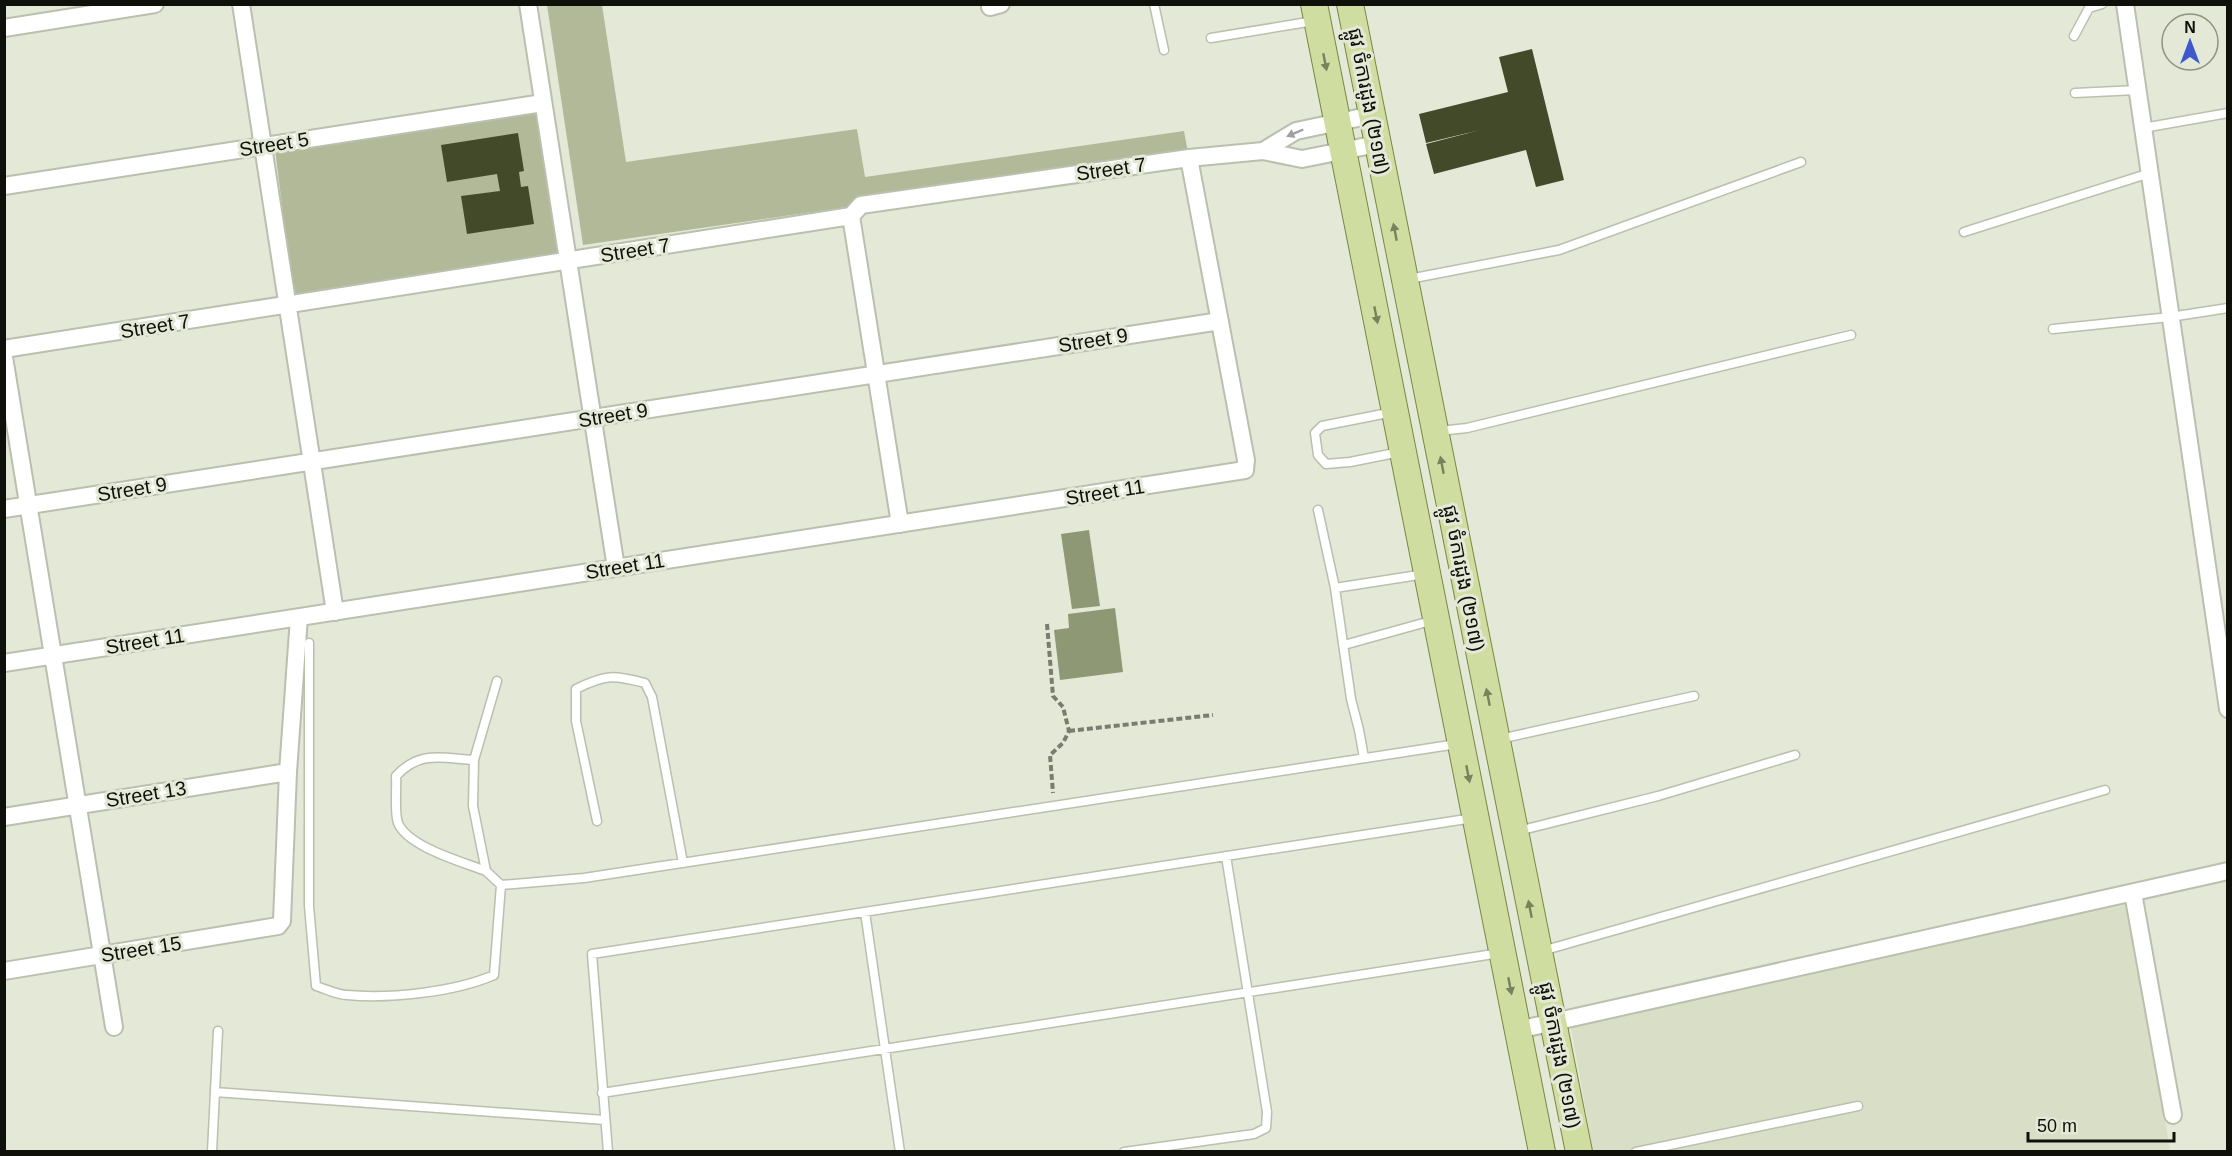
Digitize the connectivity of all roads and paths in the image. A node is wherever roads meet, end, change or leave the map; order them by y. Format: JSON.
{"nodes":[{"id":1,"x":155,"y":4,"type":"edge"},
{"id":2,"x":242,"y":4,"type":"edge"},
{"id":3,"x":528,"y":4,"type":"edge"},
{"id":4,"x":1154,"y":4,"type":"edge"},
{"id":5,"x":2102,"y":4,"type":"edge"},
{"id":6,"x":2125,"y":4,"type":"edge"},
{"id":7,"x":1353,"y":6,"type":"edge"},
{"id":8,"x":1315,"y":12,"type":"edge"},
{"id":9,"x":4,"y":28,"type":"edge"},
{"id":10,"x":2074,"y":36,"type":"dead end"},
{"id":11,"x":1212,"y":38,"type":"dead end"},
{"id":12,"x":1164,"y":50,"type":"dead end"},
{"id":13,"x":2138,"y":90,"type":"junction"},
{"id":14,"x":2075,"y":93,"type":"dead end"},
{"id":15,"x":543,"y":103,"type":"junction"},
{"id":16,"x":2228,"y":112,"type":"edge"},
{"id":17,"x":1372,"y":115,"type":"junction"},
{"id":18,"x":1337,"y":122,"type":"junction"},
{"id":19,"x":2144,"y":128,"type":"junction"},
{"id":20,"x":1377,"y":144,"type":"junction"},
{"id":21,"x":263,"y":146,"type":"junction"},
{"id":22,"x":1263,"y":151,"type":"junction"},
{"id":23,"x":1343,"y":152,"type":"junction"},
{"id":24,"x":1189,"y":158,"type":"junction"},
{"id":25,"x":1801,"y":162,"type":"dead end"},
{"id":26,"x":2150,"y":173,"type":"junction"},
{"id":27,"x":4,"y":186,"type":"edge"},
{"id":28,"x":851,"y":216,"type":"junction"},
{"id":29,"x":1964,"y":232,"type":"dead end"},
{"id":30,"x":568,"y":261,"type":"junction"},
{"id":31,"x":1405,"y":280,"type":"junction"},
{"id":32,"x":288,"y":305,"type":"junction"},
{"id":33,"x":2228,"y":308,"type":"edge"},
{"id":34,"x":2170,"y":317,"type":"junction"},
{"id":35,"x":1220,"y":321,"type":"junction"},
{"id":36,"x":2053,"y":329,"type":"dead end"},
{"id":37,"x":1851,"y":335,"type":"dead end"},
{"id":38,"x":4,"y":349,"type":"edge"},
{"id":39,"x":4,"y":357,"type":"edge"},
{"id":40,"x":876,"y":374,"type":"junction"},
{"id":41,"x":1395,"y":411,"type":"junction"},
{"id":42,"x":593,"y":419,"type":"junction"},
{"id":43,"x":1435,"y":432,"type":"junction"},
{"id":44,"x":1403,"y":451,"type":"junction"},
{"id":45,"x":312,"y":462,"type":"junction"},
{"id":46,"x":30,"y":505,"type":"junction"},
{"id":47,"x":4,"y":509,"type":"edge"},
{"id":48,"x":1318,"y":510,"type":"dead end"},
{"id":49,"x":900,"y":524,"type":"junction"},
{"id":50,"x":616,"y":568,"type":"junction"},
{"id":51,"x":1428,"y":573,"type":"junction"},
{"id":52,"x":1335,"y":588,"type":"junction"},
{"id":53,"x":335,"y":612,"type":"junction"},
{"id":54,"x":299,"y":617,"type":"junction"},
{"id":55,"x":1437,"y":620,"type":"junction"},
{"id":56,"x":1047,"y":624,"type":"dead end"},
{"id":57,"x":309,"y":643,"type":"dead end"},
{"id":58,"x":1344,"y":645,"type":"junction"},
{"id":59,"x":53,"y":656,"type":"junction"},
{"id":60,"x":4,"y":663,"type":"edge"},
{"id":61,"x":497,"y":681,"type":"dead end"},
{"id":62,"x":1695,"y":696,"type":"dead end"},
{"id":63,"x":2228,"y":709,"type":"edge"},
{"id":64,"x":1213,"y":715,"type":"dead end"},
{"id":65,"x":1069,"y":731,"type":"junction"},
{"id":66,"x":1497,"y":740,"type":"junction"},
{"id":67,"x":1462,"y":743,"type":"junction"},
{"id":68,"x":1795,"y":755,"type":"dead end"},
{"id":69,"x":1364,"y":758,"type":"junction"},
{"id":70,"x":474,"y":760,"type":"junction"},
{"id":71,"x":288,"y":772,"type":"junction"},
{"id":72,"x":2105,"y":790,"type":"dead end"},
{"id":73,"x":78,"y":805,"type":"junction"},
{"id":74,"x":1054,"y":806,"type":"junction"},
{"id":75,"x":4,"y":817,"type":"edge"},
{"id":76,"x":1476,"y":818,"type":"junction"},
{"id":77,"x":597,"y":821,"type":"dead end"},
{"id":78,"x":1515,"y":832,"type":"junction"},
{"id":79,"x":1226,"y":856,"type":"junction"},
{"id":80,"x":683,"y":863,"type":"junction"},
{"id":81,"x":486,"y":871,"type":"junction"},
{"id":82,"x":2228,"y":871,"type":"edge"},
{"id":83,"x":501,"y":885,"type":"junction"},
{"id":84,"x":2133,"y":893,"type":"junction"},
{"id":85,"x":865,"y":912,"type":"junction"},
{"id":86,"x":1539,"y":952,"type":"junction"},
{"id":87,"x":1504,"y":953,"type":"junction"},
{"id":88,"x":102,"y":955,"type":"junction"},
{"id":89,"x":4,"y":971,"type":"edge"},
{"id":90,"x":1248,"y":993,"type":"junction"},
{"id":91,"x":1553,"y":1021,"type":"junction"},
{"id":92,"x":114,"y":1027,"type":"dead end"},
{"id":93,"x":1518,"y":1030,"type":"junction"},
{"id":94,"x":218,"y":1031,"type":"dead end"},
{"id":95,"x":885,"y":1049,"type":"junction"},
{"id":96,"x":215,"y":1092,"type":"junction"},
{"id":97,"x":602,"y":1093,"type":"junction"},
{"id":98,"x":1858,"y":1106,"type":"dead end"},
{"id":99,"x":2173,"y":1115,"type":"dead end"},
{"id":100,"x":605,"y":1120,"type":"junction"},
{"id":101,"x":212,"y":1152,"type":"edge"},
{"id":102,"x":608,"y":1152,"type":"edge"},
{"id":103,"x":900,"y":1152,"type":"edge"},
{"id":104,"x":1124,"y":1152,"type":"edge"},
{"id":105,"x":1542,"y":1152,"type":"edge"},
{"id":106,"x":1579,"y":1152,"type":"edge"},
{"id":107,"x":1635,"y":1152,"type":"edge"}],
"edges":[{"from":1,"to":9,"type":"street"},
{"from":2,"to":21,"type":"street"},
{"from":3,"to":15,"type":"street"},
{"from":4,"to":12,"type":"lane"},
{"from":5,"to":10,"type":"lane"},
{"from":6,"to":13,"type":"street"},
{"from":7,"to":17,"type":"main road","name":"ផ្លូវ ចំការដូង (២១៧)"},
{"from":8,"to":11,"type":"lane"},
{"from":8,"to":18,"type":"main road","name":"ផ្លូវ ចំការដូង (២១៧)","one_way":true},
{"from":13,"to":14,"type":"lane"},
{"from":13,"to":19,"type":"street"},
{"from":15,"to":21,"type":"street","name":"Street 5"},
{"from":15,"to":30,"type":"street"},
{"from":16,"to":19,"type":"lane"},
{"from":17,"to":18,"type":"street","name":"Street 7"},
{"from":17,"to":20,"type":"main road","name":"ផ្លូវ ចំការដូង (២១៧)"},
{"from":18,"to":22,"type":"street","name":"Street 7","one_way":true},
{"from":18,"to":23,"type":"main road","name":"ផ្លូវ ចំការដូង (២១៧)"},
{"from":19,"to":26,"type":"street"},
{"from":20,"to":23,"type":"street","name":"Street 7"},
{"from":31,"to":20,"type":"main road","name":"ផ្លូវ ចំការដូង (២១៧)","one_way":true},
{"from":21,"to":27,"type":"street","name":"Street 5"},
{"from":21,"to":32,"type":"street"},
{"from":22,"to":23,"type":"street","name":"Street 7"},
{"from":22,"to":24,"type":"street","name":"Street 7"},
{"from":23,"to":41,"type":"main road","name":"ផ្លូវ ចំការដូង (២១៧)","one_way":true},
{"from":24,"to":28,"type":"street","name":"Street 7"},
{"from":24,"to":35,"type":"street"},
{"from":25,"to":31,"type":"lane"},
{"from":26,"to":29,"type":"lane"},
{"from":26,"to":34,"type":"street"},
{"from":28,"to":30,"type":"street","name":"Street 7"},
{"from":28,"to":40,"type":"street"},
{"from":30,"to":32,"type":"street","name":"Street 7"},
{"from":30,"to":42,"type":"street"},
{"from":31,"to":43,"type":"main road","name":"ផ្លូវ ចំការដូង (២១៧)"},
{"from":32,"to":38,"type":"street","name":"Street 7"},
{"from":32,"to":45,"type":"street"},
{"from":33,"to":34,"type":"lane"},
{"from":34,"to":36,"type":"lane"},
{"from":34,"to":63,"type":"street"},
{"from":35,"to":40,"type":"street","name":"Street 9"},
{"from":35,"to":49,"type":"street","name":"Street 11"},
{"from":37,"to":43,"type":"lane"},
{"from":39,"to":46,"type":"street"},
{"from":40,"to":42,"type":"street","name":"Street 9"},
{"from":40,"to":49,"type":"street"},
{"from":41,"to":44,"type":"main road","name":"ផ្លូវ ចំការដូង (២១៧)"},
{"from":41,"to":44,"type":"lane"},
{"from":42,"to":45,"type":"street","name":"Street 9"},
{"from":42,"to":50,"type":"street"},
{"from":66,"to":43,"type":"main road","name":"ផ្លូវ ចំការដូង (២១៧)","one_way":true},
{"from":44,"to":51,"type":"main road","name":"ផ្លូវ ចំការដូង (២១៧)"},
{"from":45,"to":46,"type":"street","name":"Street 9"},
{"from":45,"to":53,"type":"street"},
{"from":46,"to":47,"type":"street","name":"Street 9"},
{"from":46,"to":59,"type":"street"},
{"from":48,"to":52,"type":"lane"},
{"from":49,"to":50,"type":"street","name":"Street 11"},
{"from":50,"to":53,"type":"street","name":"Street 11"},
{"from":51,"to":52,"type":"lane"},
{"from":51,"to":55,"type":"main road","name":"ផ្លូវ ចំការដូង (២១៧)"},
{"from":52,"to":58,"type":"lane"},
{"from":53,"to":54,"type":"street","name":"Street 11"},
{"from":54,"to":59,"type":"street","name":"Street 11"},
{"from":54,"to":71,"type":"street"},
{"from":55,"to":58,"type":"lane"},
{"from":55,"to":67,"type":"main road","name":"ផ្លូវ ចំការដូង (២១៧)"},
{"from":56,"to":65,"type":"path"},
{"from":57,"to":83,"type":"lane"},
{"from":58,"to":69,"type":"lane"},
{"from":59,"to":60,"type":"street","name":"Street 11"},
{"from":59,"to":73,"type":"street"},
{"from":61,"to":70,"type":"lane"},
{"from":62,"to":66,"type":"lane"},
{"from":64,"to":65,"type":"path"},
{"from":65,"to":74,"type":"path"},
{"from":66,"to":78,"type":"main road","name":"ផ្លូវ ចំការដូង (២១៧)"},
{"from":67,"to":69,"type":"lane"},
{"from":67,"to":76,"type":"main road","name":"ផ្លូវ ចំការដូង (២១៧)","one_way":true},
{"from":68,"to":78,"type":"lane"},
{"from":69,"to":74,"type":"lane"},
{"from":70,"to":81,"type":"lane"},
{"from":70,"to":81,"type":"lane"},
{"from":71,"to":73,"type":"street","name":"Street 13"},
{"from":71,"to":88,"type":"street","name":"Street 15"},
{"from":72,"to":86,"type":"lane"},
{"from":73,"to":75,"type":"street","name":"Street 13"},
{"from":73,"to":88,"type":"street"},
{"from":74,"to":80,"type":"lane"},
{"from":76,"to":79,"type":"lane"},
{"from":76,"to":87,"type":"main road","name":"ផ្លូវ ចំការដូង (២១៧)"},
{"from":77,"to":80,"type":"lane"},
{"from":86,"to":78,"type":"main road","name":"ផ្លូវ ចំការដូង (២១៧)","one_way":true},
{"from":79,"to":85,"type":"lane"},
{"from":79,"to":90,"type":"lane"},
{"from":80,"to":83,"type":"lane"},
{"from":81,"to":83,"type":"lane"},
{"from":82,"to":84,"type":"street"},
{"from":84,"to":91,"type":"street"},
{"from":84,"to":99,"type":"street"},
{"from":85,"to":95,"type":"lane"},
{"from":85,"to":97,"type":"lane"},
{"from":86,"to":91,"type":"main road","name":"ផ្លូវ ចំការដូង (២១៧)"},
{"from":87,"to":90,"type":"lane"},
{"from":87,"to":93,"type":"main road","name":"ផ្លូវ ចំការដូង (២១៧)","one_way":true},
{"from":88,"to":89,"type":"street","name":"Street 15"},
{"from":88,"to":92,"type":"street"},
{"from":90,"to":95,"type":"lane"},
{"from":90,"to":104,"type":"lane"},
{"from":91,"to":93,"type":"street"},
{"from":91,"to":106,"type":"main road","name":"ផ្លូវ ចំការដូង (២១៧)"},
{"from":93,"to":105,"type":"main road","name":"ផ្លូវ ចំការដូង (២១៧)"},
{"from":94,"to":96,"type":"lane"},
{"from":95,"to":97,"type":"lane"},
{"from":95,"to":103,"type":"lane"},
{"from":96,"to":100,"type":"lane"},
{"from":96,"to":101,"type":"lane"},
{"from":97,"to":100,"type":"lane"},
{"from":98,"to":107,"type":"lane"},
{"from":100,"to":102,"type":"lane"}]}
